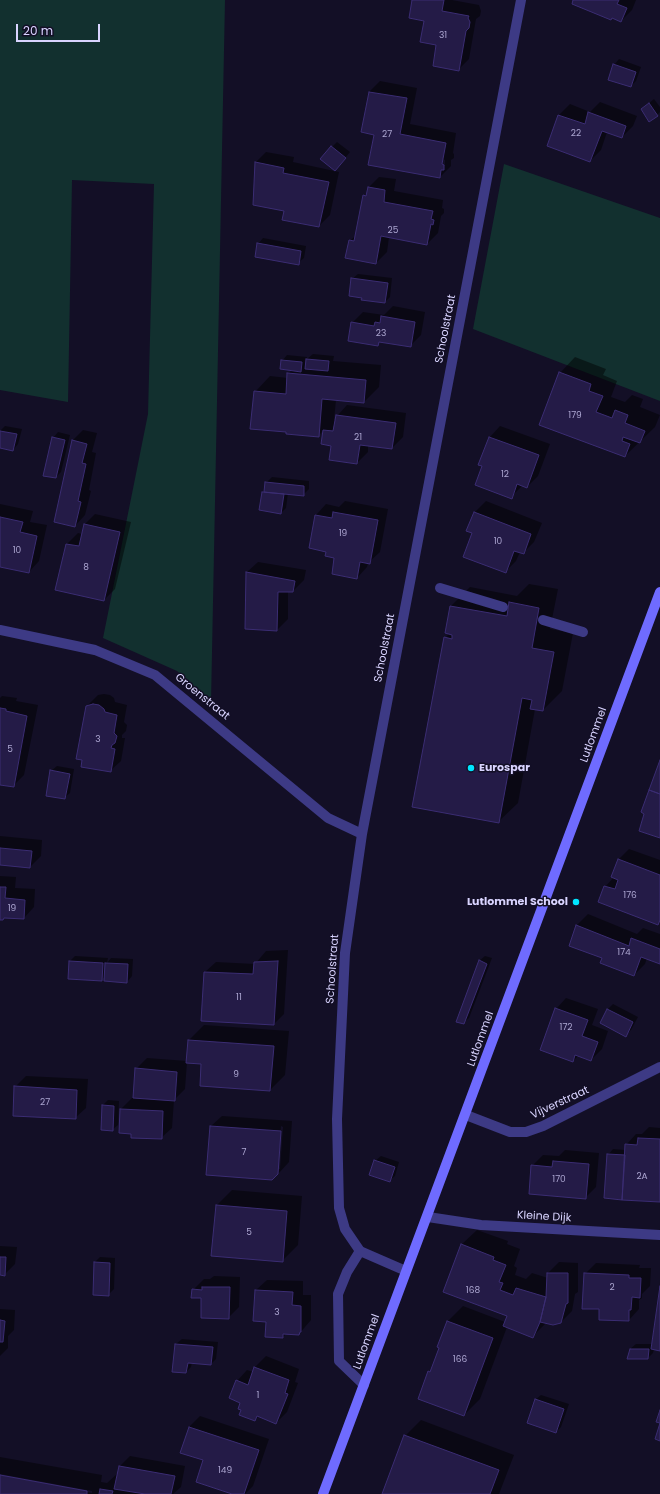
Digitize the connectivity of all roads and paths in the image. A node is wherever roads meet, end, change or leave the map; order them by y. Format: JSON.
{"nodes":[{"id":1,"x":521,"y":0,"type":"edge"},
{"id":2,"x":440,"y":588,"type":"dead end"},
{"id":3,"x":660,"y":592,"type":"edge"},
{"id":4,"x":503,"y":608,"type":"dead end"},
{"id":5,"x":543,"y":620,"type":"dead end"},
{"id":6,"x":0,"y":630,"type":"edge"},
{"id":7,"x":583,"y":632,"type":"dead end"},
{"id":8,"x":362,"y":834,"type":"junction"},
{"id":9,"x":660,"y":1067,"type":"edge"},
{"id":10,"x":466,"y":1115,"type":"junction"},
{"id":11,"x":428,"y":1216,"type":"junction"},
{"id":12,"x":660,"y":1235,"type":"edge"},
{"id":13,"x":360,"y":1251,"type":"junction"},
{"id":14,"x":406,"y":1271,"type":"junction"},
{"id":15,"x":364,"y":1386,"type":"junction"},
{"id":16,"x":323,"y":1494,"type":"edge"}],
"edges":[{"from":1,"to":8,"type":"street","name":"Schoolstraat"},
{"from":2,"to":4,"type":"street"},
{"from":3,"to":10,"type":"main road","name":"Lutlommel"},
{"from":5,"to":7,"type":"street"},
{"from":6,"to":8,"type":"street","name":"Groenstraat"},
{"from":8,"to":13,"type":"street","name":"Schoolstraat"},
{"from":9,"to":10,"type":"street","name":"Vijverstraat"},
{"from":10,"to":11,"type":"main road","name":"Lutlommel"},
{"from":11,"to":12,"type":"street","name":"Kleine Dijk"},
{"from":11,"to":14,"type":"main road","name":"Lutlommel"},
{"from":13,"to":14,"type":"street"},
{"from":13,"to":15,"type":"street"},
{"from":14,"to":15,"type":"main road","name":"Lutlommel"},
{"from":15,"to":16,"type":"main road","name":"Lutlommel"}]}
